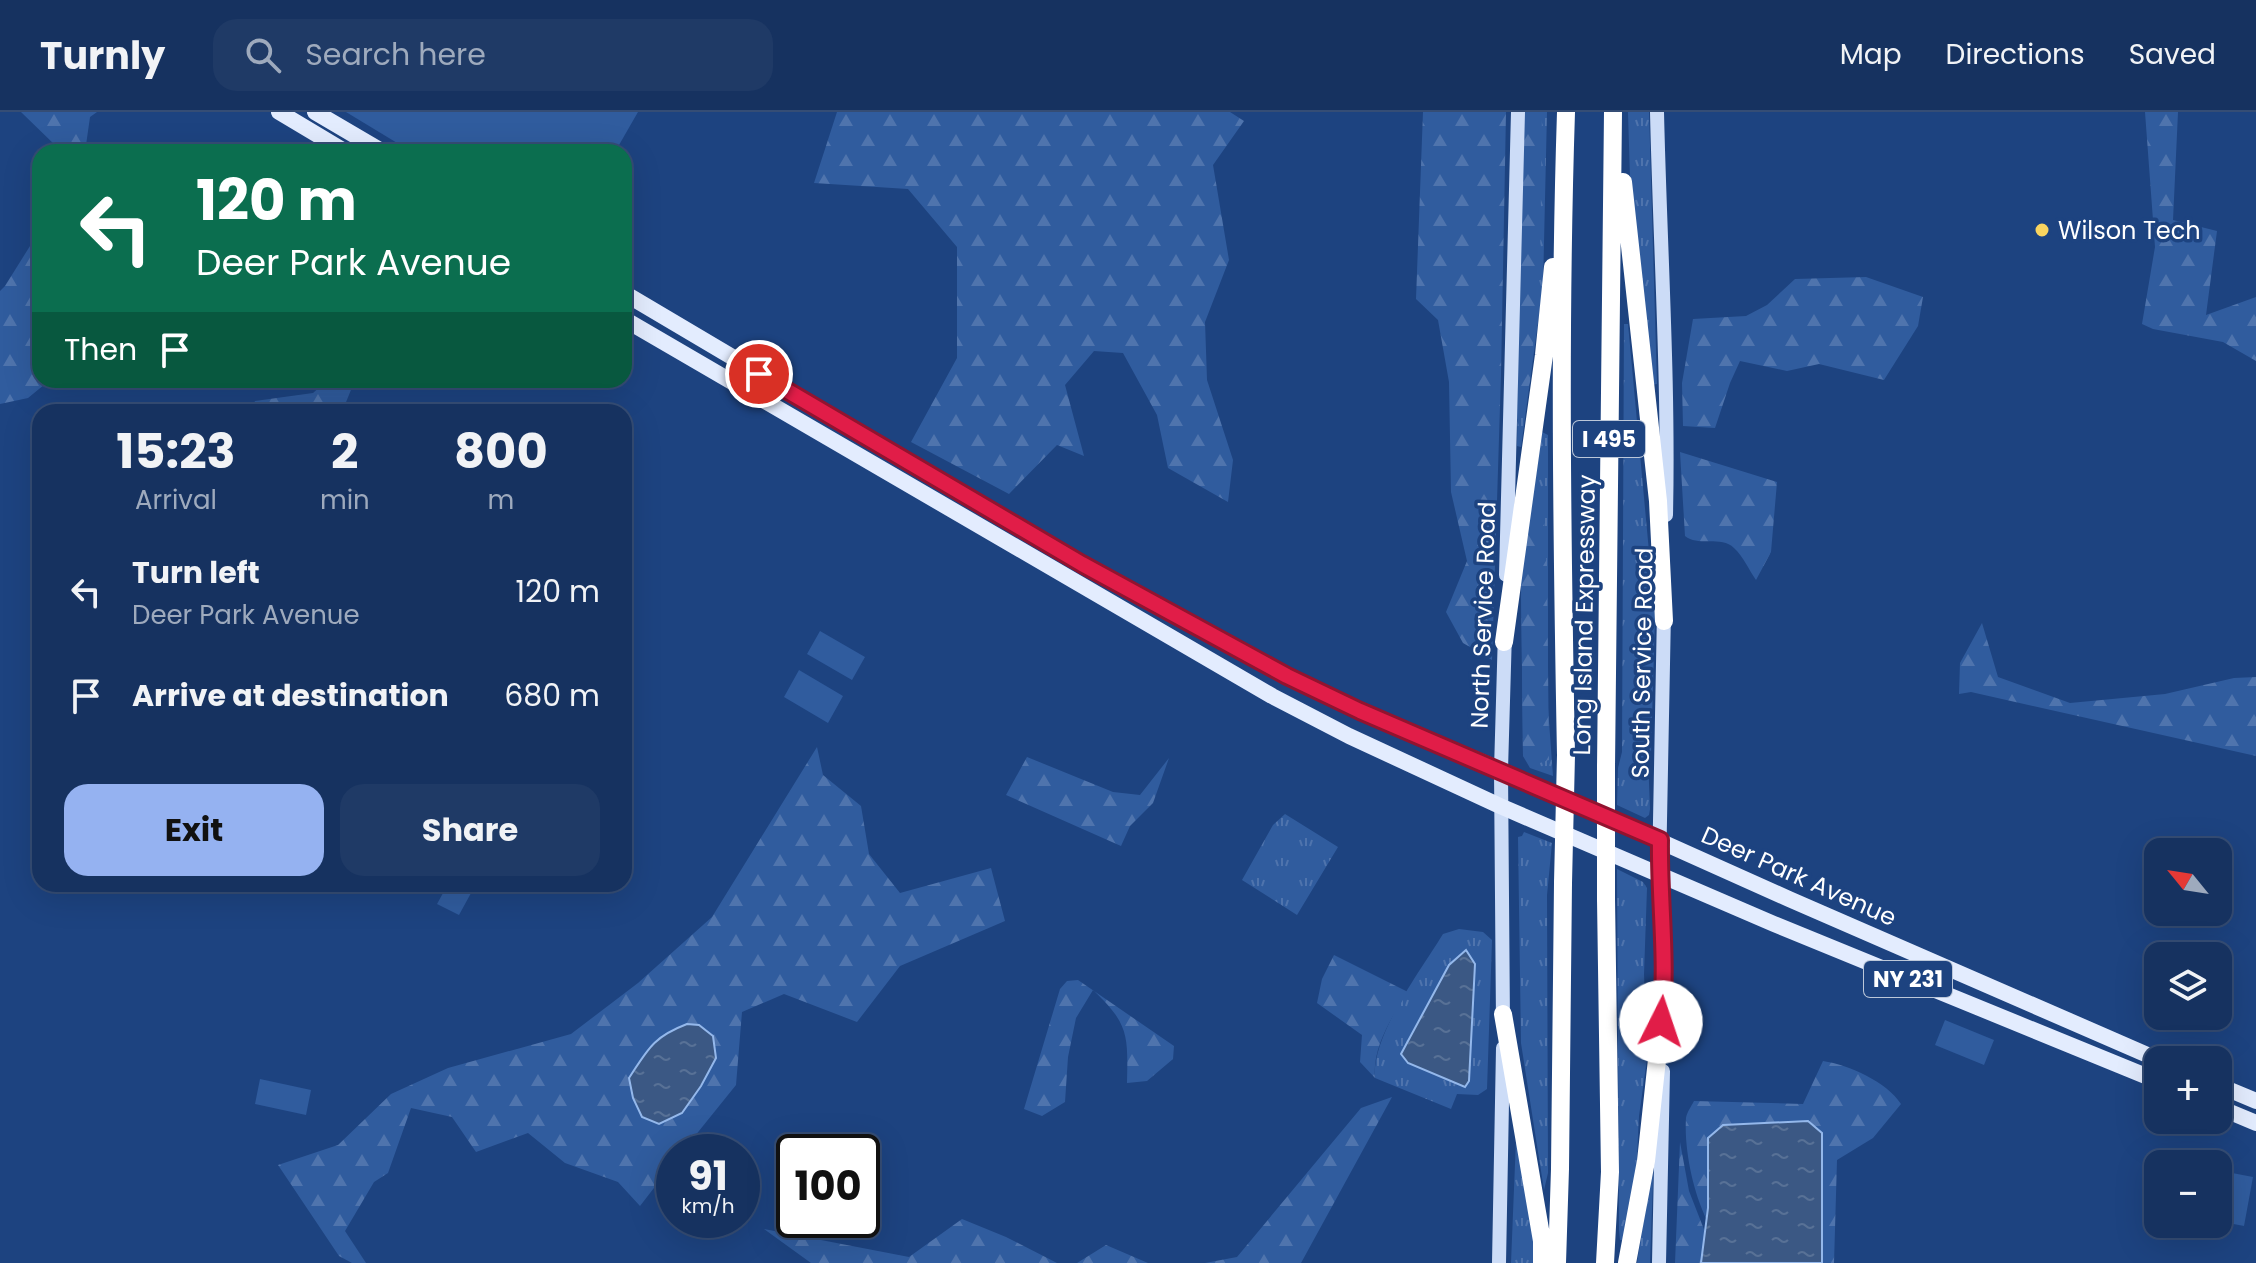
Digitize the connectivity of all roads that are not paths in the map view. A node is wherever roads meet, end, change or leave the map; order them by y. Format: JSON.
{"nodes":[{"id":1,"x":279,"y":112,"type":"edge"},
{"id":2,"x":315,"y":112,"type":"edge"},
{"id":3,"x":1518,"y":112,"type":"edge"},
{"id":4,"x":1566,"y":112,"type":"edge"},
{"id":5,"x":1613,"y":112,"type":"edge"},
{"id":6,"x":1620,"y":112,"type":"edge"},
{"id":7,"x":1657,"y":112,"type":"edge"},
{"id":8,"x":333,"y":144,"type":"edge"},
{"id":9,"x":369,"y":144,"type":"edge"},
{"id":10,"x":1562,"y":234,"type":"junction"},
{"id":11,"x":632,"y":298,"type":"edge"},
{"id":12,"x":632,"y":324,"type":"edge"},
{"id":13,"x":1664,"y":621,"type":"junction"},
{"id":14,"x":1504,"y":642,"type":"junction"},
{"id":15,"x":1501,"y":770,"type":"junction"},
{"id":16,"x":1500,"y":806,"type":"junction"},
{"id":17,"x":1660,"y":840,"type":"junction"},
{"id":18,"x":1659,"y":873,"type":"junction"},
{"id":19,"x":1664,"y":995,"type":"junction"},
{"id":20,"x":1503,"y":1014,"type":"junction"},
{"id":21,"x":2144,"y":1053,"type":"edge"},
{"id":22,"x":2144,"y":1075,"type":"edge"},
{"id":23,"x":2232,"y":1091,"type":"edge"},
{"id":24,"x":2256,"y":1101,"type":"edge"},
{"id":25,"x":2232,"y":1113,"type":"edge"},
{"id":26,"x":2256,"y":1123,"type":"edge"},
{"id":27,"x":1499,"y":1263,"type":"edge"},
{"id":28,"x":1542,"y":1263,"type":"edge"},
{"id":29,"x":1557,"y":1263,"type":"edge"},
{"id":30,"x":1605,"y":1263,"type":"edge"},
{"id":31,"x":1627,"y":1263,"type":"edge"},
{"id":32,"x":1659,"y":1263,"type":"edge"}],
"edges":[{"from":1,"to":8,"type":"main road"},
{"from":2,"to":9,"type":"main road"},
{"from":3,"to":14,"type":"main road","name":"North Service Road"},
{"from":4,"to":10,"type":"highway","name":"Long Island Expressway","number":"I 495"},
{"from":5,"to":30,"type":"highway","name":"Long Island Expressway","number":"I 495","bridge":true},
{"from":6,"to":13,"type":"highway"},
{"from":7,"to":13,"type":"main road","name":"South Service Road"},
{"from":10,"to":14,"type":"highway"},
{"from":10,"to":29,"type":"highway","name":"Long Island Expressway","number":"I 495","bridge":true},
{"from":11,"to":15,"type":"main road","name":"Deer Park Avenue","number":"NY 231"},
{"from":12,"to":16,"type":"main road","number":"NY 231"},
{"from":13,"to":17,"type":"main road","name":"South Service Road"},
{"from":14,"to":15,"type":"main road","name":"North Service Road"},
{"from":15,"to":16,"type":"main road","name":"North Service Road"},
{"from":15,"to":17,"type":"main road","name":"Deer Park Avenue","number":"NY 231"},
{"from":16,"to":18,"type":"main road","number":"NY 231"},
{"from":16,"to":20,"type":"main road","name":"North Service Road"},
{"from":17,"to":18,"type":"main road","name":"South Service Road"},
{"from":17,"to":21,"type":"main road","name":"Deer Park Avenue","number":"NY 231"},
{"from":18,"to":19,"type":"main road","name":"South Service Road"},
{"from":18,"to":22,"type":"main road","number":"NY 231"},
{"from":19,"to":31,"type":"highway"},
{"from":19,"to":32,"type":"main road","name":"South Service Road"},
{"from":20,"to":27,"type":"main road","name":"North Service Road"},
{"from":20,"to":28,"type":"highway"},
{"from":23,"to":24,"type":"main road"},
{"from":25,"to":26,"type":"main road"}]}
